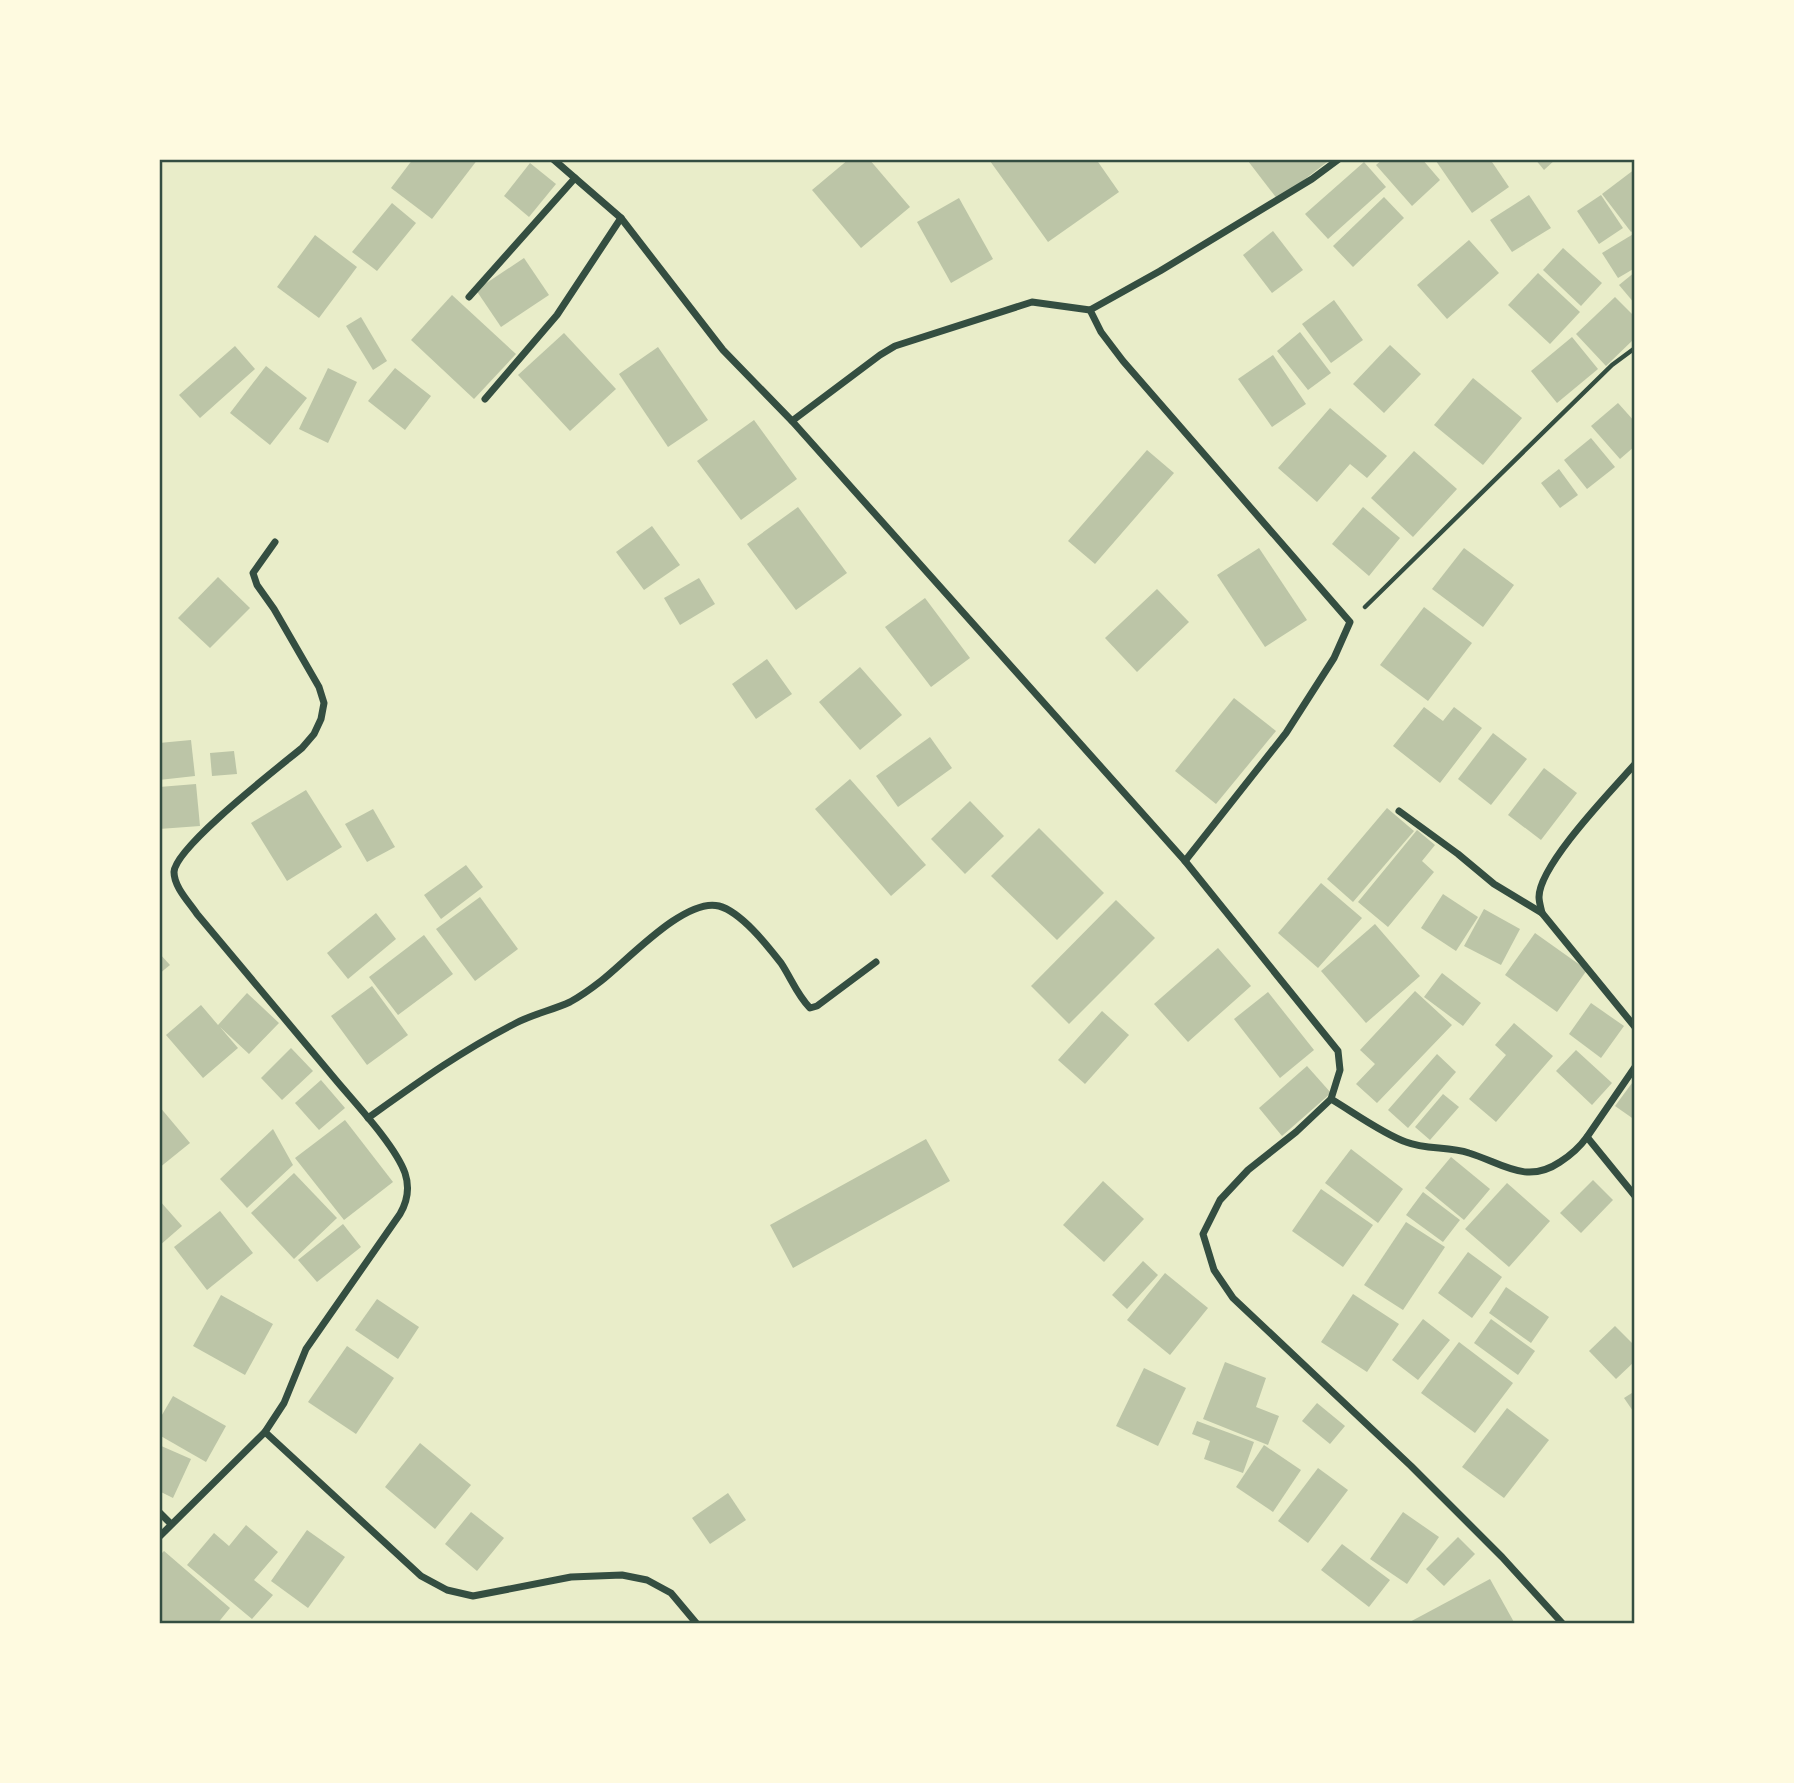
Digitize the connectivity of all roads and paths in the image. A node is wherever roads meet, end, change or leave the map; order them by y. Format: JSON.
{"nodes":[{"id":1,"x":553,"y":159,"type":"edge"},
{"id":2,"x":1339,"y":159,"type":"edge"},
{"id":3,"x":575,"y":178,"type":"junction"},
{"id":4,"x":621,"y":218,"type":"junction"},
{"id":5,"x":470,"y":297,"type":"dead end"},
{"id":6,"x":1090,"y":310,"type":"junction"},
{"id":7,"x":1635,"y":348,"type":"edge"},
{"id":8,"x":485,"y":399,"type":"dead end"},
{"id":9,"x":792,"y":421,"type":"junction"},
{"id":10,"x":275,"y":542,"type":"dead end"},
{"id":11,"x":1350,"y":622,"type":"junction"},
{"id":12,"x":1635,"y":764,"type":"edge"},
{"id":13,"x":1399,"y":811,"type":"dead end"},
{"id":14,"x":1185,"y":861,"type":"junction"},
{"id":15,"x":1542,"y":913,"type":"junction"},
{"id":16,"x":876,"y":962,"type":"dead end"},
{"id":17,"x":1635,"y":1027,"type":"edge"},
{"id":18,"x":1635,"y":1067,"type":"edge"},
{"id":19,"x":1331,"y":1099,"type":"junction"},
{"id":20,"x":368,"y":1118,"type":"junction"},
{"id":21,"x":1587,"y":1137,"type":"junction"},
{"id":22,"x":1635,"y":1196,"type":"edge"},
{"id":23,"x":265,"y":1432,"type":"junction"},
{"id":24,"x":159,"y":1512,"type":"edge"},
{"id":25,"x":171,"y":1524,"type":"junction"},
{"id":26,"x":159,"y":1537,"type":"edge"},
{"id":27,"x":697,"y":1624,"type":"edge"},
{"id":28,"x":1563,"y":1624,"type":"edge"}],
"edges":[{"from":1,"to":3,"type":"street"},
{"from":2,"to":6,"type":"street"},
{"from":3,"to":4,"type":"street"},
{"from":3,"to":5,"type":"street"},
{"from":4,"to":8,"type":"street"},
{"from":4,"to":9,"type":"street"},
{"from":6,"to":9,"type":"street"},
{"from":6,"to":11,"type":"street"},
{"from":7,"to":11,"type":"path"},
{"from":9,"to":14,"type":"street"},
{"from":10,"to":20,"type":"street"},
{"from":11,"to":14,"type":"street"},
{"from":12,"to":15,"type":"street"},
{"from":13,"to":15,"type":"street"},
{"from":14,"to":19,"type":"street"},
{"from":15,"to":17,"type":"street"},
{"from":16,"to":20,"type":"street"},
{"from":18,"to":21,"type":"street"},
{"from":19,"to":21,"type":"street"},
{"from":19,"to":28,"type":"street"},
{"from":20,"to":23,"type":"street"},
{"from":21,"to":22,"type":"street"},
{"from":23,"to":25,"type":"street"},
{"from":23,"to":27,"type":"street"},
{"from":24,"to":25,"type":"street"},
{"from":25,"to":26,"type":"street"}]}
